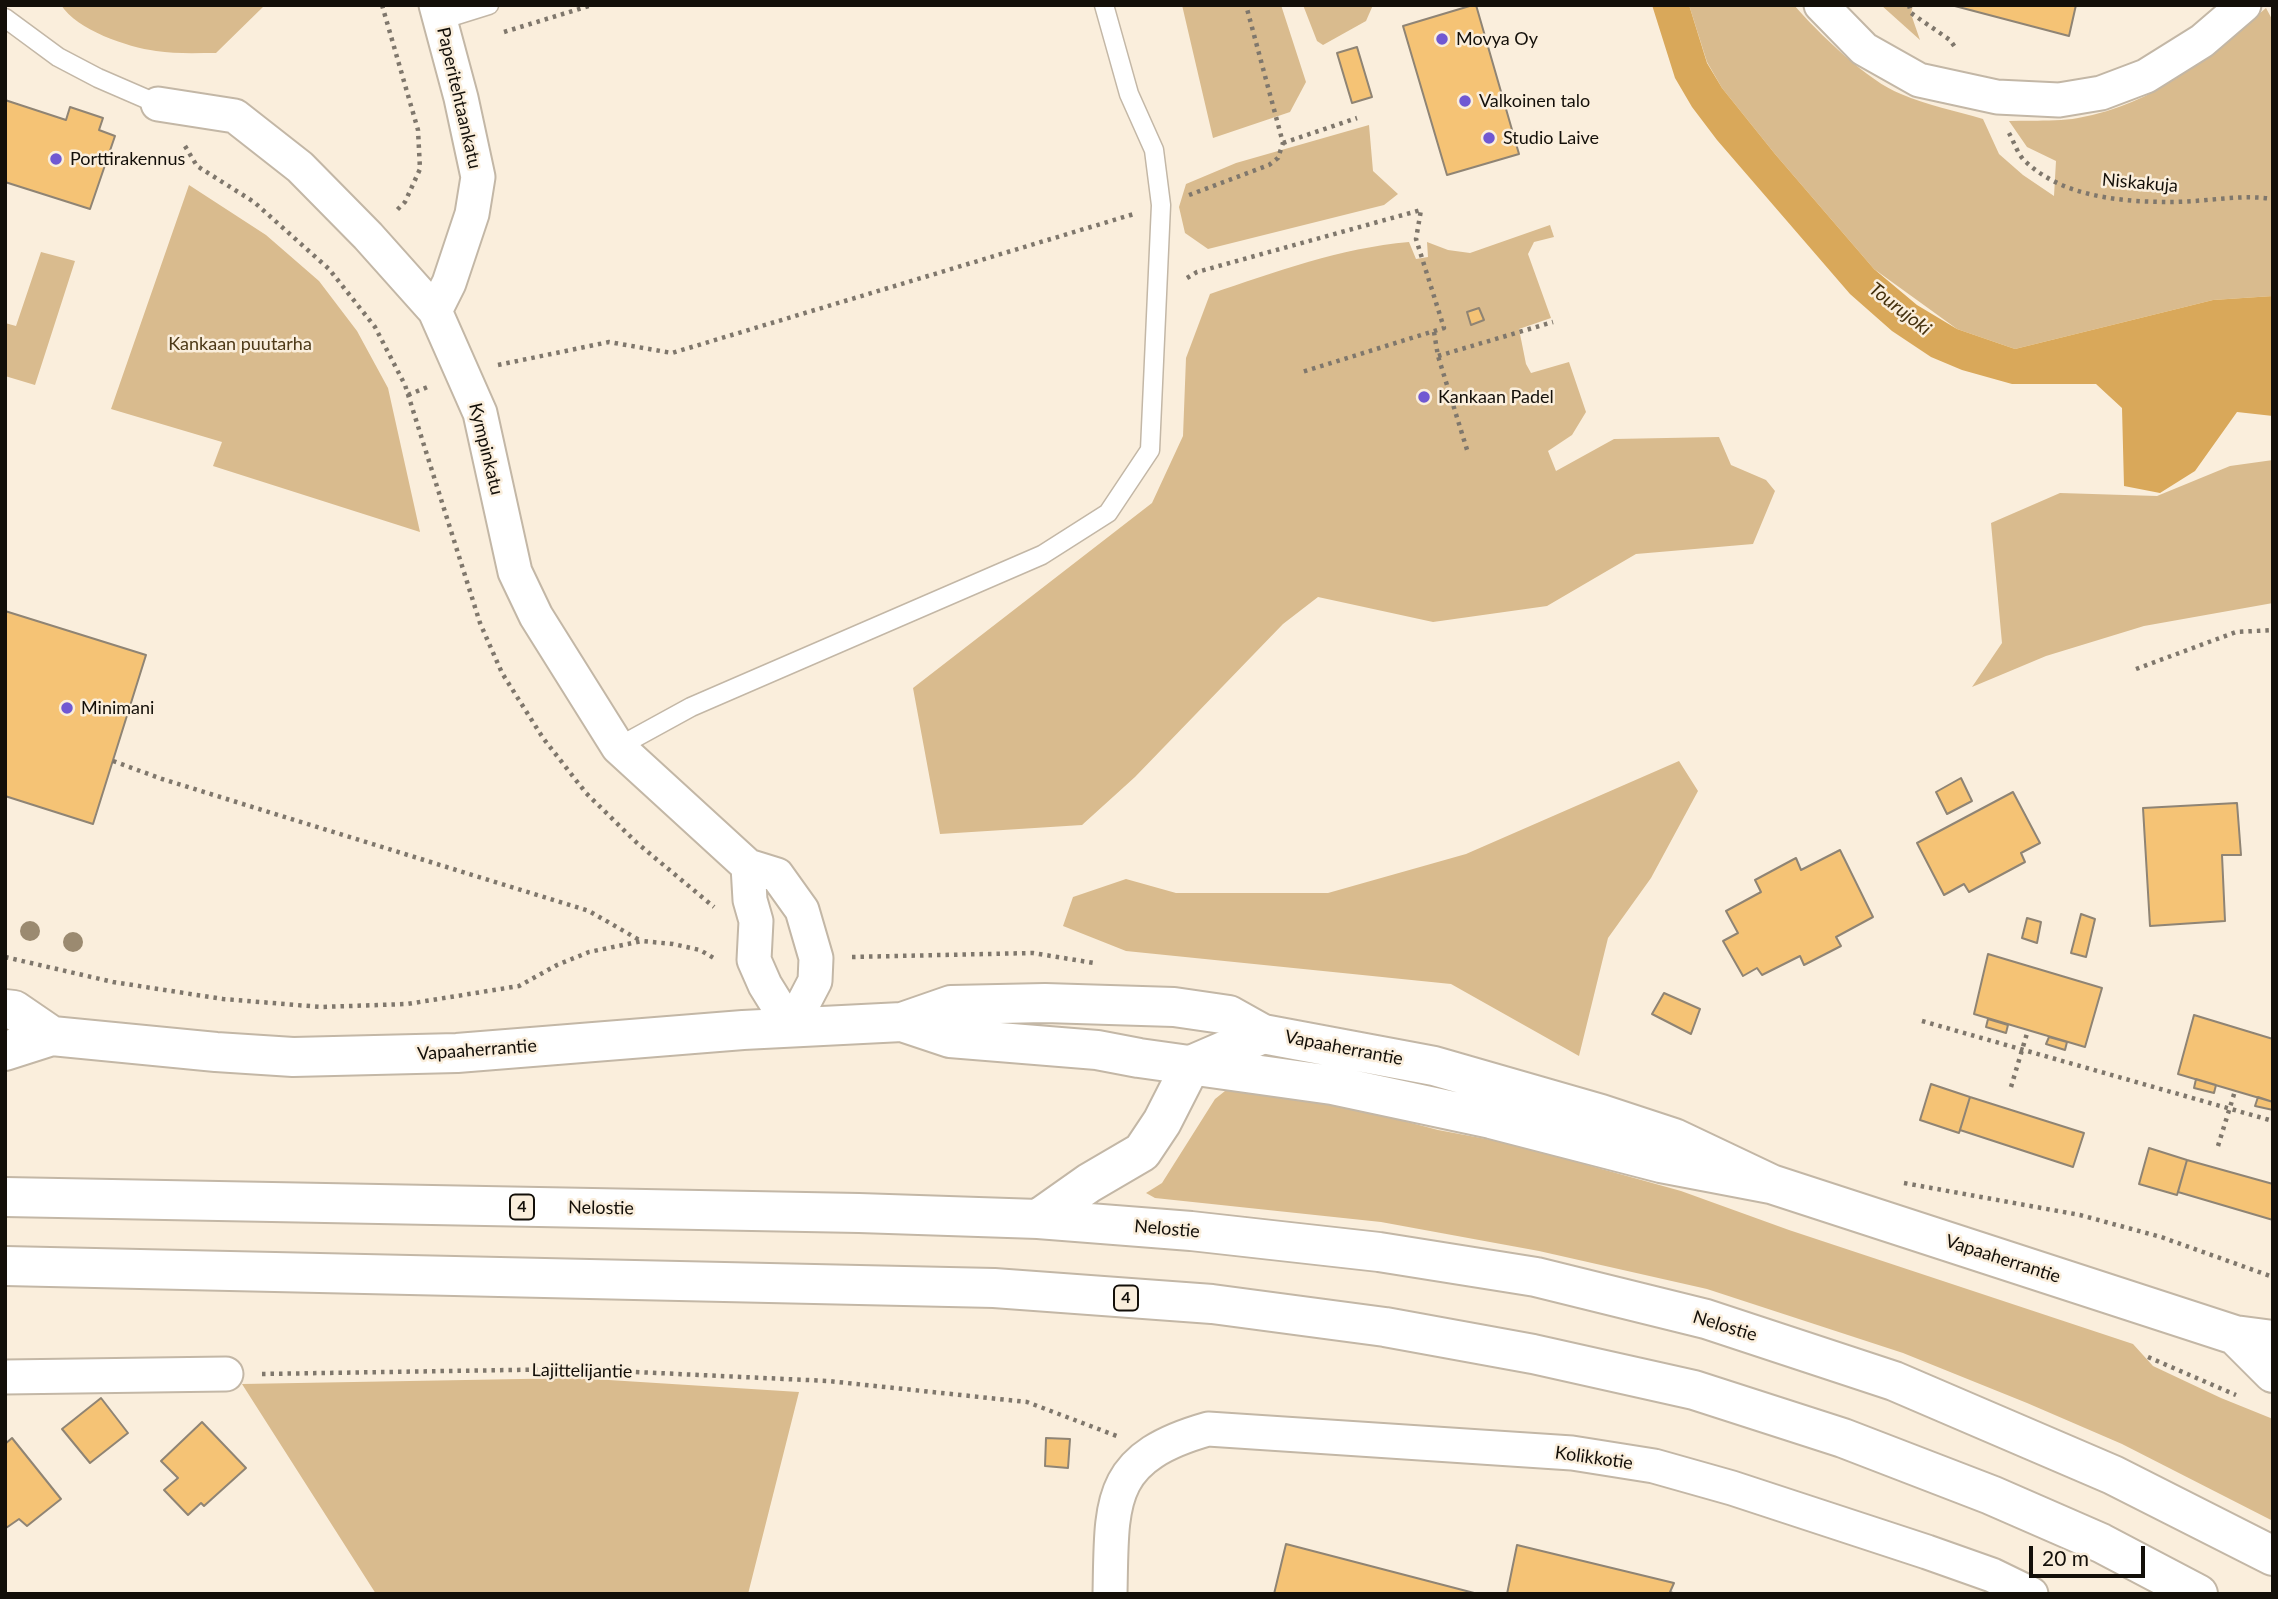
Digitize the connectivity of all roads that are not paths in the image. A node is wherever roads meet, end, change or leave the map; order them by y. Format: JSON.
{"nodes":[{"id":1,"x":489,"y":5,"type":"edge"},
{"id":2,"x":1104,"y":5,"type":"edge"},
{"id":3,"x":1821,"y":5,"type":"edge"},
{"id":4,"x":2244,"y":5,"type":"edge"},
{"id":5,"x":439,"y":13,"type":"edge"},
{"id":6,"x":5,"y":18,"type":"edge"},
{"id":7,"x":158,"y":104,"type":"joint"},
{"id":8,"x":435,"y":311,"type":"junction"},
{"id":9,"x":618,"y":747,"type":"junction"},
{"id":10,"x":748,"y":866,"type":"junction"},
{"id":11,"x":5,"y":1009,"type":"edge"},
{"id":12,"x":902,"y":1022,"type":"junction"},
{"id":13,"x":790,"y":1027,"type":"junction"},
{"id":14,"x":1263,"y":1034,"type":"junction"},
{"id":15,"x":52,"y":1036,"type":"junction"},
{"id":16,"x":5,"y":1051,"type":"edge"},
{"id":17,"x":1191,"y":1065,"type":"junction"},
{"id":18,"x":1772,"y":1184,"type":"junction"},
{"id":19,"x":5,"y":1197,"type":"edge"},
{"id":20,"x":1038,"y":1219,"type":"junction"},
{"id":21,"x":5,"y":1266,"type":"edge"},
{"id":22,"x":2235,"y":1335,"type":"junction"},
{"id":23,"x":2273,"y":1340,"type":"edge"},
{"id":24,"x":2273,"y":1373,"type":"edge"},
{"id":25,"x":226,"y":1374,"type":"road end"},
{"id":26,"x":5,"y":1377,"type":"edge"},
{"id":27,"x":2273,"y":1556,"type":"edge"},
{"id":28,"x":1110,"y":1594,"type":"edge"},
{"id":29,"x":2031,"y":1594,"type":"edge"},
{"id":30,"x":2199,"y":1594,"type":"edge"}],
"edges":[{"from":1,"to":5,"type":"lane"},
{"from":2,"to":9,"type":"lane"},
{"from":3,"to":4,"type":"street"},
{"from":5,"to":8,"type":"street","name":"Paperitehtaankatu"},
{"from":6,"to":7,"type":"lane"},
{"from":7,"to":8,"type":"street","name":"Kympinkatu"},
{"from":8,"to":9,"type":"street","name":"Kympinkatu"},
{"from":9,"to":10,"type":"street","name":"Kympinkatu"},
{"from":10,"to":13,"type":"street"},
{"from":10,"to":13,"type":"street","name":"Kympinkatu"},
{"from":11,"to":15,"type":"main road","name":"Vapaaherrantie"},
{"from":12,"to":13,"type":"main road","name":"Vapaaherrantie"},
{"from":12,"to":14,"type":"main road","name":"Vapaaherrantie"},
{"from":12,"to":17,"type":"main road","name":"Vapaaherrantie"},
{"from":13,"to":15,"type":"main road","name":"Vapaaherrantie"},
{"from":14,"to":17,"type":"main road"},
{"from":14,"to":18,"type":"main road","name":"Vapaaherrantie"},
{"from":15,"to":16,"type":"main road","name":"Vapaaherrantie"},
{"from":17,"to":18,"type":"main road","name":"Vapaaherrantie"},
{"from":17,"to":20,"type":"main road"},
{"from":18,"to":22,"type":"main road","name":"Vapaaherrantie"},
{"from":19,"to":20,"type":"main road","name":"Nelostie","number":"4"},
{"from":20,"to":27,"type":"main road","name":"Nelostie","number":"4"},
{"from":21,"to":30,"type":"main road","number":"4"},
{"from":22,"to":23,"type":"main road","name":"Vapaaherrantie"},
{"from":22,"to":24,"type":"main road","name":"Vapaaherrantie"},
{"from":25,"to":26,"type":"street"},
{"from":28,"to":29,"type":"street","name":"Kolikkotie"}]}
